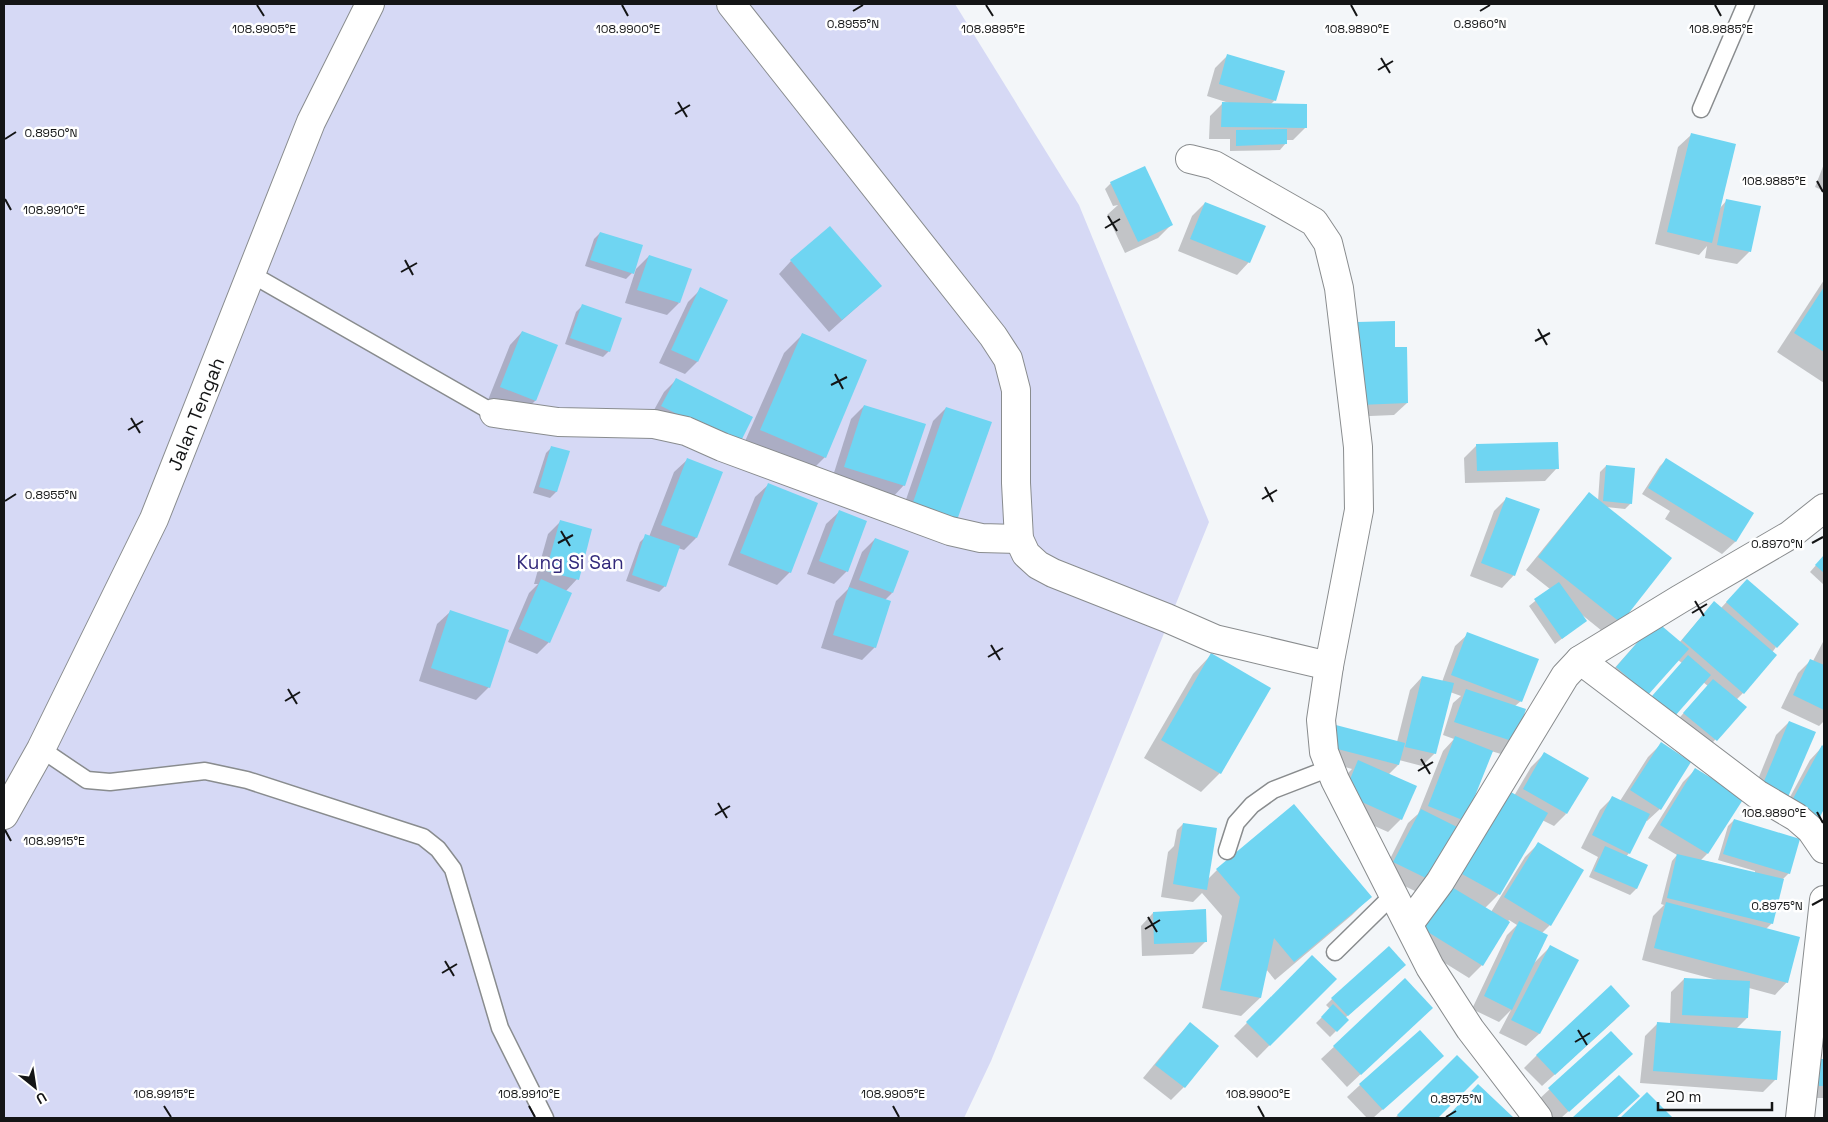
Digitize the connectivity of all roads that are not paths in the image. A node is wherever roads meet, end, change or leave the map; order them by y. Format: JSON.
{"nodes":[{"id":1,"x":370,"y":4,"type":"edge"},
{"id":2,"x":731,"y":4,"type":"edge"},
{"id":3,"x":1746,"y":4,"type":"edge"},
{"id":4,"x":1701,"y":109,"type":"dead end"},
{"id":5,"x":1190,"y":159,"type":"dead end"},
{"id":6,"x":251,"y":274,"type":"junction"},
{"id":7,"x":494,"y":413,"type":"joint"},
{"id":8,"x":1824,"y":508,"type":"edge"},
{"id":9,"x":1019,"y":539,"type":"junction"},
{"id":10,"x":1580,"y":660,"type":"junction"},
{"id":11,"x":1330,"y":666,"type":"junction"},
{"id":12,"x":41,"y":749,"type":"junction"},
{"id":13,"x":1330,"y":768,"type":"junction"},
{"id":14,"x":4,"y":816,"type":"edge"},
{"id":15,"x":1824,"y":849,"type":"edge"},
{"id":16,"x":1227,"y":851,"type":"dead end"},
{"id":17,"x":1394,"y":894,"type":"junction"},
{"id":18,"x":1823,"y":915,"type":"edge"},
{"id":19,"x":1409,"y":924,"type":"junction"},
{"id":20,"x":1335,"y":952,"type":"dead end"},
{"id":21,"x":545,"y":1118,"type":"edge"},
{"id":22,"x":1538,"y":1118,"type":"edge"},
{"id":23,"x":1800,"y":1118,"type":"edge"}],
"edges":[{"from":1,"to":6,"type":"street","name":"Jalan Tengah"},
{"from":2,"to":9,"type":"street"},
{"from":3,"to":4,"type":"lane"},
{"from":5,"to":11,"type":"street"},
{"from":6,"to":7,"type":"lane"},
{"from":6,"to":12,"type":"street","name":"Jalan Tengah"},
{"from":7,"to":9,"type":"street"},
{"from":8,"to":10,"type":"street"},
{"from":9,"to":11,"type":"street"},
{"from":10,"to":15,"type":"street"},
{"from":10,"to":19,"type":"street"},
{"from":11,"to":13,"type":"street"},
{"from":12,"to":14,"type":"street","name":"Jalan Tengah"},
{"from":12,"to":21,"type":"lane"},
{"from":13,"to":16,"type":"lane"},
{"from":13,"to":17,"type":"street"},
{"from":17,"to":19,"type":"street"},
{"from":17,"to":20,"type":"lane"},
{"from":18,"to":23,"type":"street"},
{"from":19,"to":22,"type":"street"}]}
